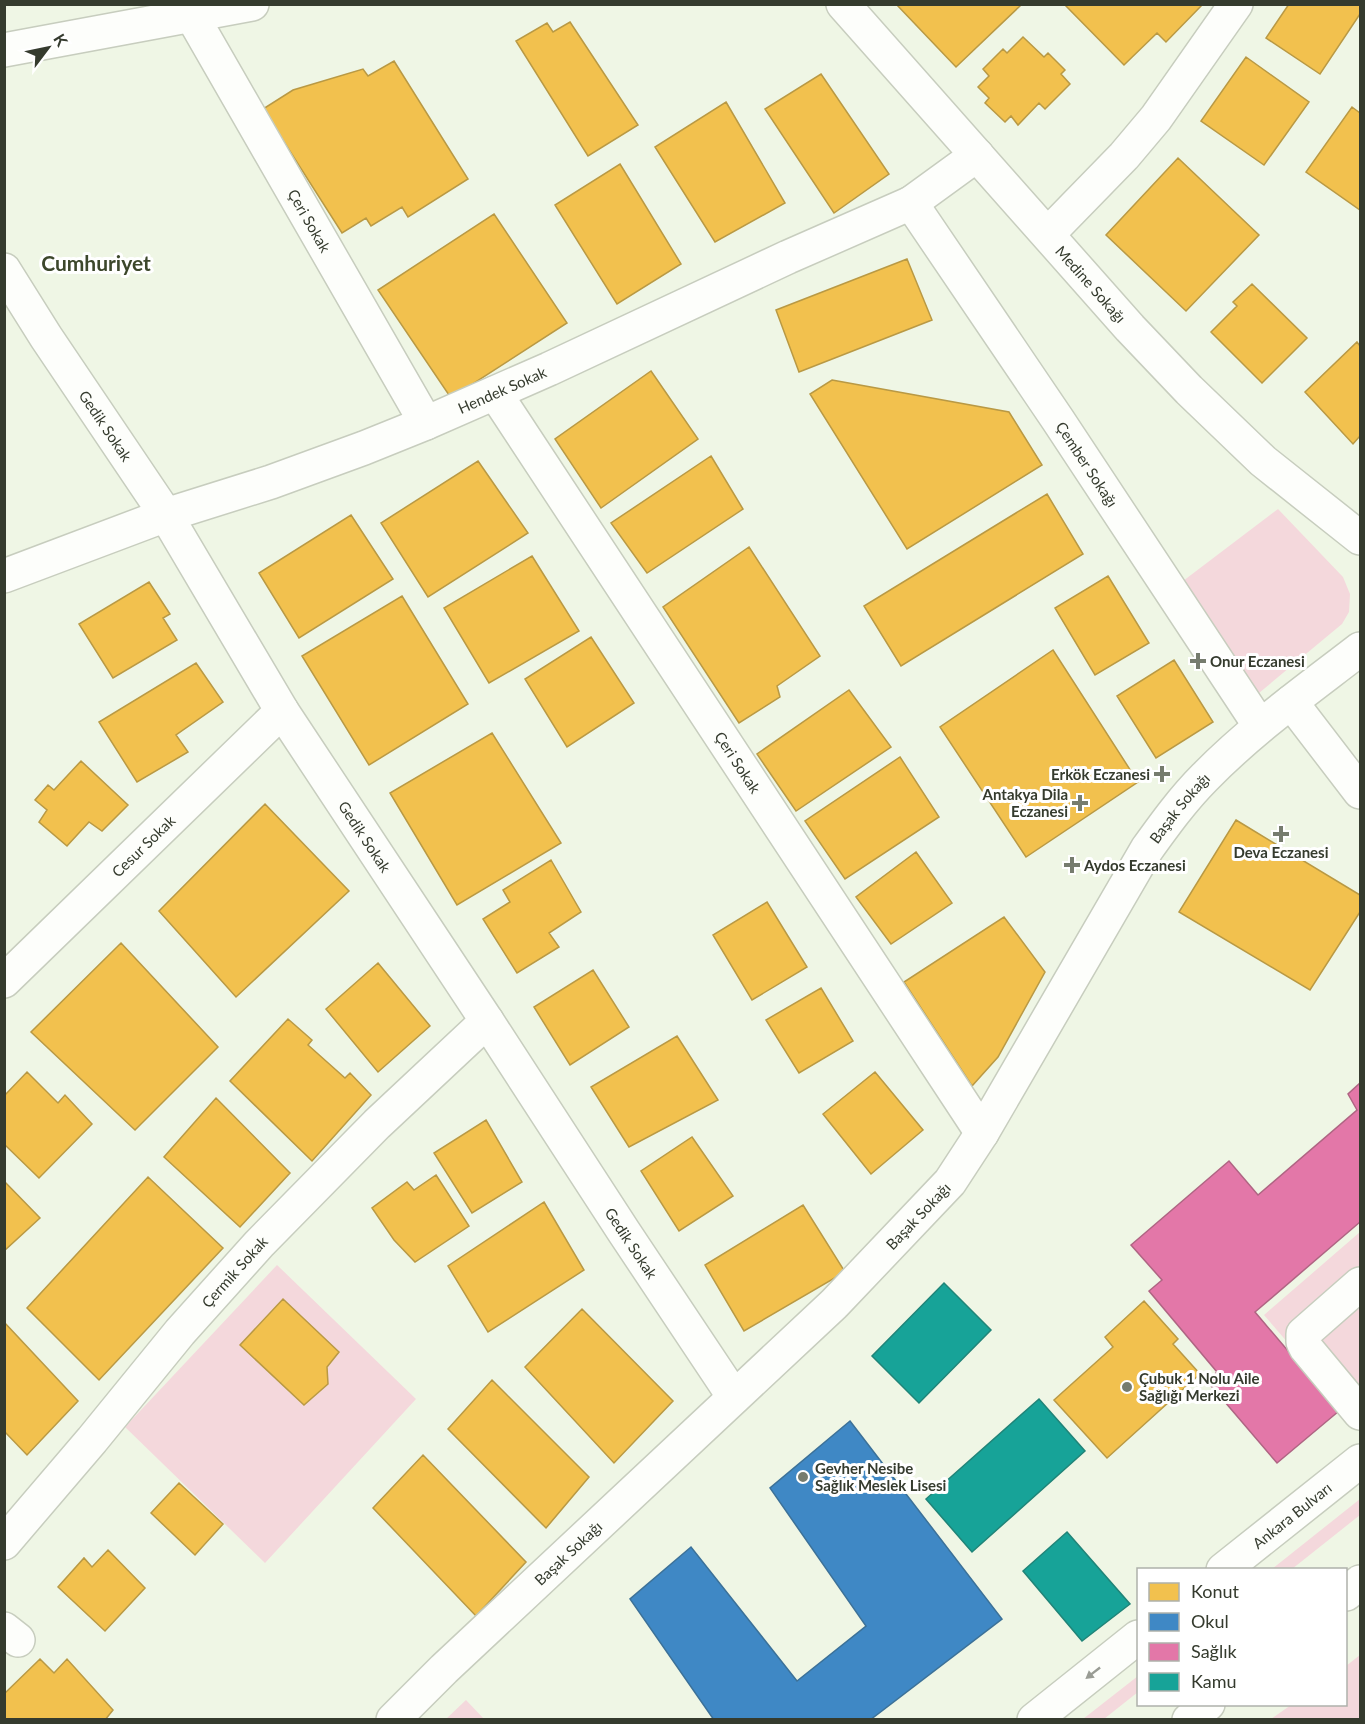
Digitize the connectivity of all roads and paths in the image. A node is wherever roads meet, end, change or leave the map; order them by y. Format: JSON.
{"nodes":[{"id":1,"x":252,"y":4,"type":"edge"},
{"id":2,"x":843,"y":4,"type":"edge"},
{"id":3,"x":1236,"y":4,"type":"edge"},
{"id":4,"x":192,"y":16,"type":"junction"},
{"id":5,"x":4,"y":50,"type":"edge"},
{"id":6,"x":977,"y":155,"type":"junction"},
{"id":7,"x":911,"y":203,"type":"junction"},
{"id":8,"x":1048,"y":234,"type":"junction"},
{"id":9,"x":4,"y":270,"type":"edge"},
{"id":10,"x":495,"y":393,"type":"junction"},
{"id":11,"x":426,"y":423,"type":"junction"},
{"id":12,"x":166,"y":515,"type":"junction"},
{"id":13,"x":1360,"y":538,"type":"edge"},
{"id":14,"x":4,"y":576,"type":"edge"},
{"id":15,"x":1360,"y":649,"type":"edge"},
{"id":16,"x":1291,"y":702,"type":"junction"},
{"id":17,"x":282,"y":711,"type":"junction"},
{"id":18,"x":1260,"y":726,"type":"junction"},
{"id":19,"x":1360,"y":792,"type":"edge"},
{"id":20,"x":4,"y":981,"type":"edge"},
{"id":21,"x":487,"y":1022,"type":"junction"},
{"id":22,"x":982,"y":1133,"type":"junction"},
{"id":23,"x":1360,"y":1284,"type":"edge"},
{"id":24,"x":734,"y":1397,"type":"junction"},
{"id":25,"x":1360,"y":1413,"type":"edge"},
{"id":26,"x":1360,"y":1461,"type":"edge"},
{"id":27,"x":8,"y":1532,"type":"edge"},
{"id":28,"x":1224,"y":1568,"type":"edge"},
{"id":29,"x":1360,"y":1582,"type":"edge"},
{"id":30,"x":1347,"y":1593,"type":"edge"},
{"id":31,"x":1137,"y":1637,"type":"edge"},
{"id":32,"x":1205,"y":1706,"type":"edge"},
{"id":33,"x":393,"y":1719,"type":"edge"},
{"id":34,"x":1034,"y":1719,"type":"edge"},
{"id":35,"x":1189,"y":1719,"type":"edge"}],
"edges":[{"from":1,"to":4,"type":"street"},
{"from":2,"to":6,"type":"street","name":"Medine Sokağı"},
{"from":3,"to":8,"type":"street"},
{"from":4,"to":5,"type":"street"},
{"from":4,"to":11,"type":"street","name":"Çeri Sokak"},
{"from":6,"to":7,"type":"street","name":"Hendek Sokak"},
{"from":6,"to":8,"type":"street","name":"Medine Sokağı"},
{"from":7,"to":10,"type":"street","name":"Hendek Sokak"},
{"from":7,"to":18,"type":"street","name":"Çember Sokağı"},
{"from":8,"to":13,"type":"street","name":"Medine Sokağı"},
{"from":9,"to":12,"type":"street","name":"Gedik Sokak"},
{"from":10,"to":11,"type":"street","name":"Hendek Sokak"},
{"from":10,"to":22,"type":"street","name":"Çeri Sokak"},
{"from":11,"to":12,"type":"street","name":"Hendek Sokak"},
{"from":12,"to":14,"type":"street","name":"Hendek Sokak"},
{"from":12,"to":17,"type":"street","name":"Gedik Sokak"},
{"from":15,"to":16,"type":"street","name":"Başak Sokağı"},
{"from":16,"to":18,"type":"street","name":"Başak Sokağı"},
{"from":16,"to":19,"type":"street"},
{"from":17,"to":20,"type":"street","name":"Cesur Sokak"},
{"from":17,"to":21,"type":"street","name":"Gedik Sokak"},
{"from":18,"to":22,"type":"street","name":"Başak Sokağı"},
{"from":21,"to":24,"type":"street","name":"Gedik Sokak"},
{"from":21,"to":27,"type":"street","name":"Çermik Sokak"},
{"from":22,"to":24,"type":"street","name":"Başak Sokağı"},
{"from":23,"to":25,"type":"street"},
{"from":24,"to":33,"type":"street","name":"Başak Sokağı"},
{"from":26,"to":28,"type":"street","name":"Ankara Bulvarı"},
{"from":29,"to":30,"type":"street"},
{"from":31,"to":34,"type":"street","one_way":true},
{"from":32,"to":35,"type":"street"}]}
